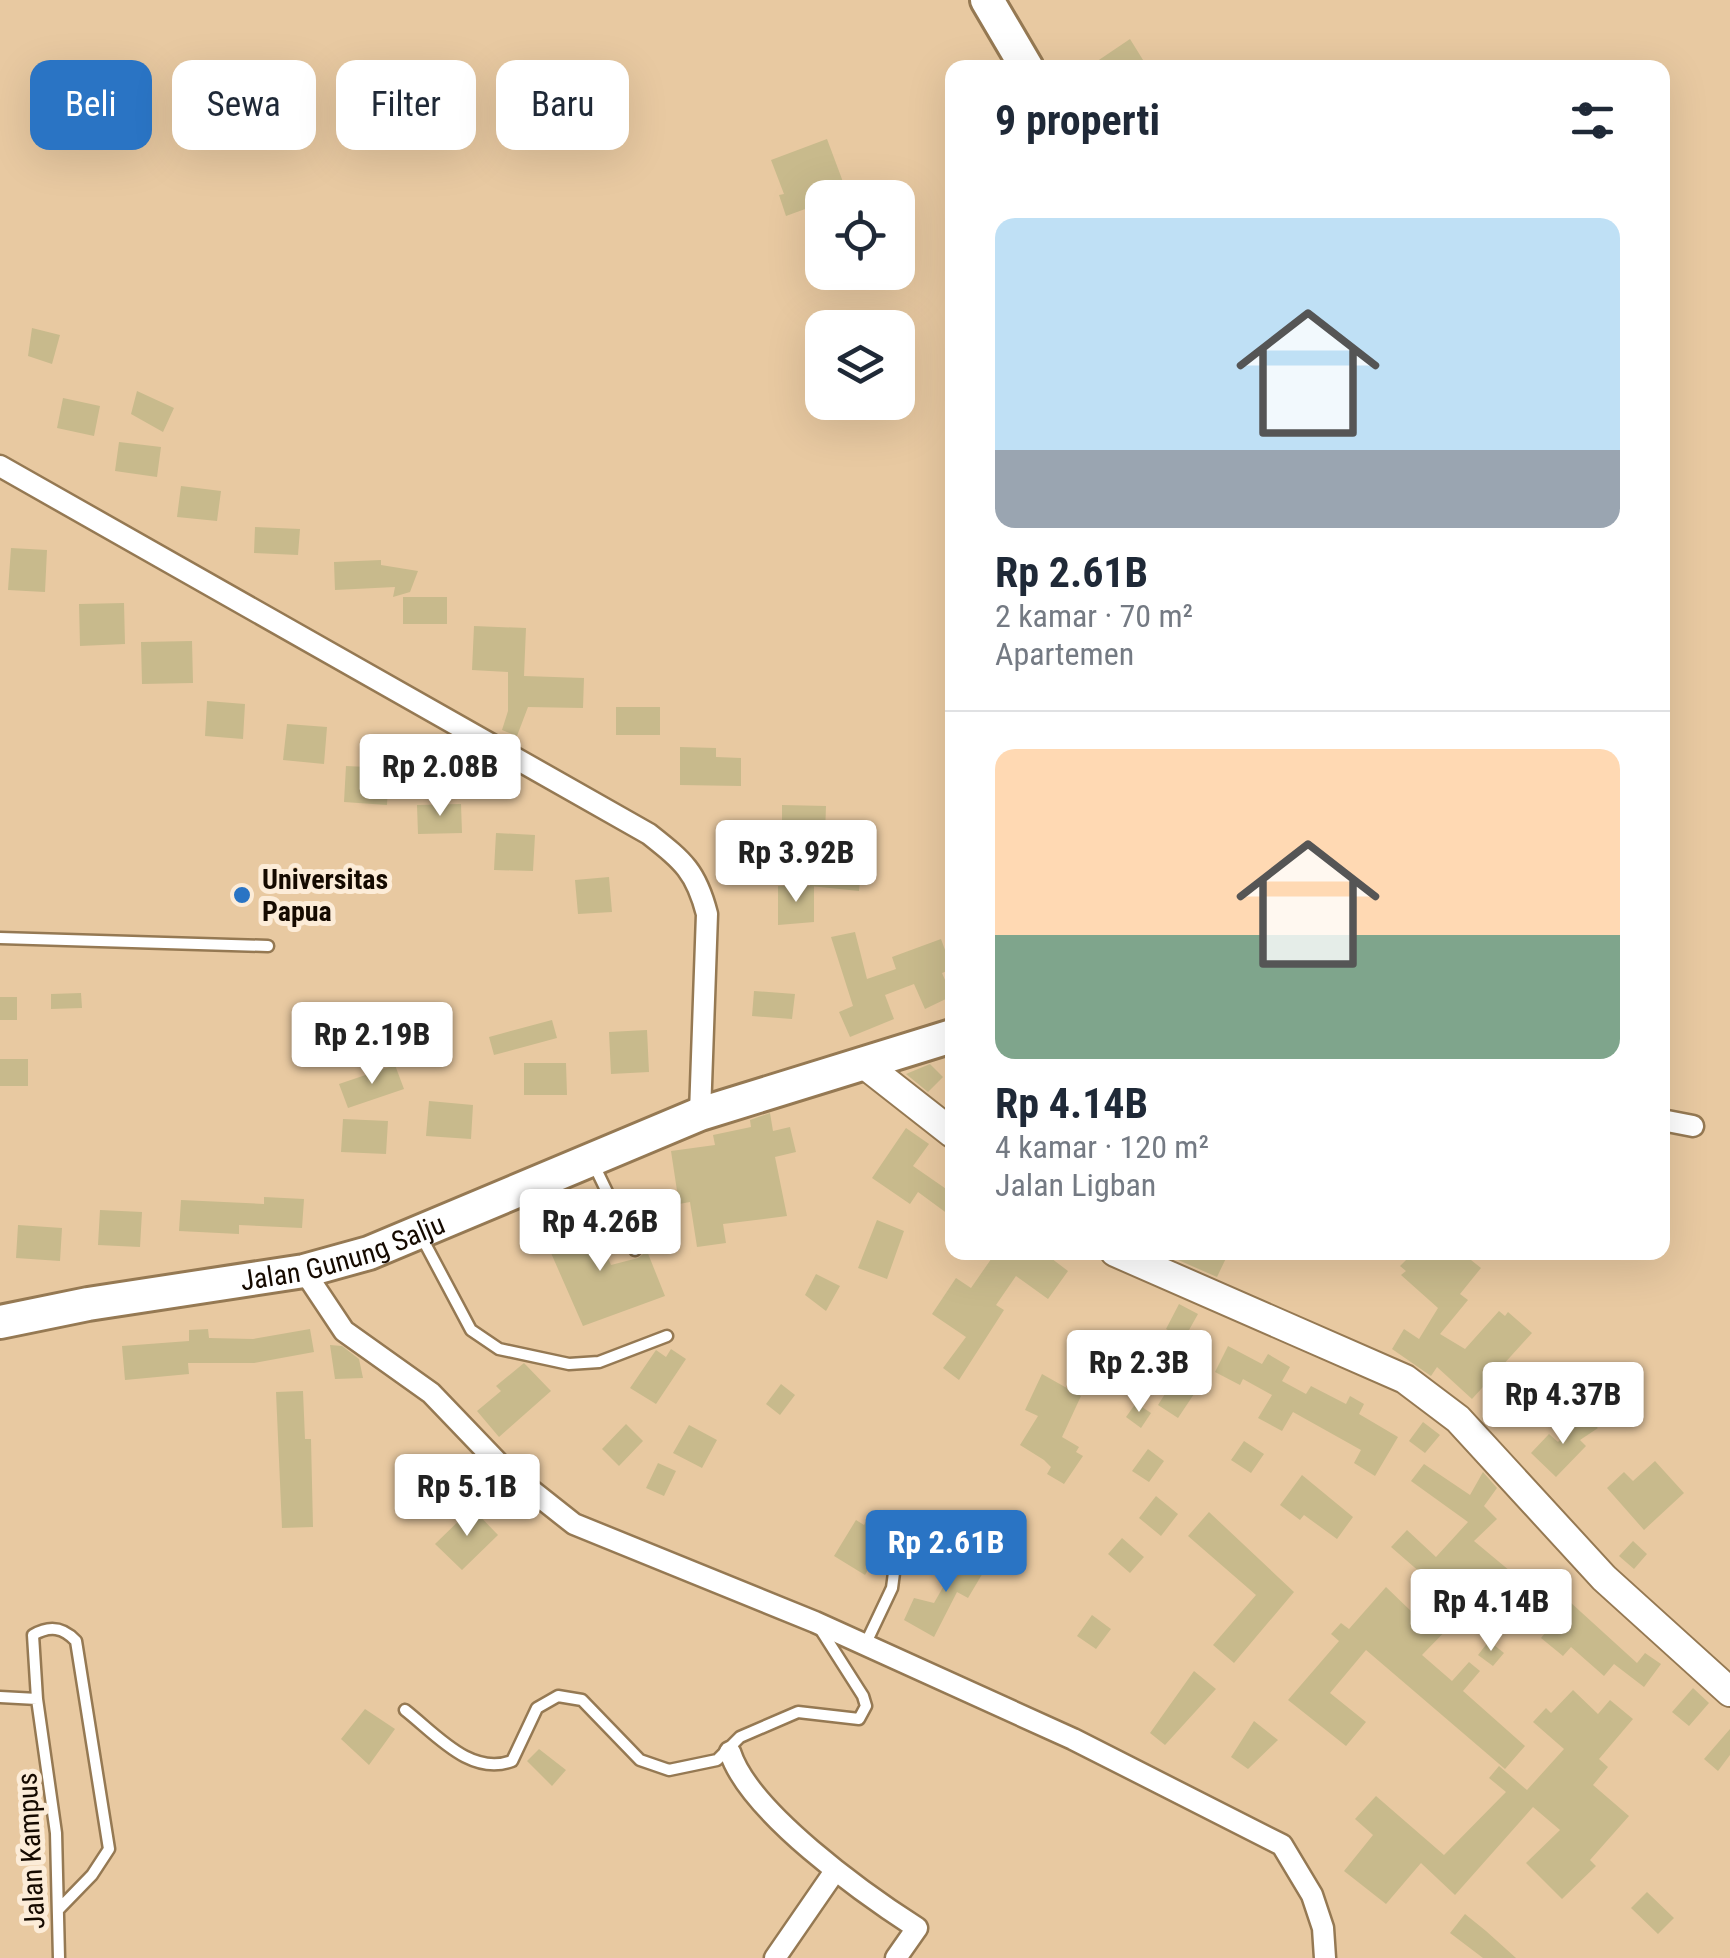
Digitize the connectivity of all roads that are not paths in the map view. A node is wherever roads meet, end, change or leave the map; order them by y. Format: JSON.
{"nodes":[{"id":1,"x":987,"y":0,"type":"edge"},
{"id":2,"x":1023,"y":60,"type":"edge"},
{"id":3,"x":0,"y":466,"type":"edge"},
{"id":4,"x":0,"y":938,"type":"edge"},
{"id":5,"x":268,"y":946,"type":"dead end"},
{"id":6,"x":945,"y":1038,"type":"edge"},
{"id":7,"x":864,"y":1064,"type":"junction"},
{"id":8,"x":700,"y":1114,"type":"junction"},
{"id":9,"x":1670,"y":1122,"type":"edge"},
{"id":10,"x":1693,"y":1126,"type":"dead end"},
{"id":11,"x":945,"y":1128,"type":"edge"},
{"id":12,"x":592,"y":1160,"type":"junction"},
{"id":13,"x":420,"y":1235,"type":"junction"},
{"id":14,"x":635,"y":1250,"type":"dead end"},
{"id":15,"x":1133,"y":1260,"type":"edge"},
{"id":16,"x":304,"y":1272,"type":"junction"},
{"id":17,"x":0,"y":1322,"type":"edge"},
{"id":18,"x":668,"y":1336,"type":"dead end"},
{"id":19,"x":899,"y":1535,"type":"dead end"},
{"id":20,"x":816,"y":1622,"type":"junction"},
{"id":21,"x":865,"y":1644,"type":"junction"},
{"id":22,"x":1730,"y":1692,"type":"edge"},
{"id":23,"x":0,"y":1697,"type":"edge"},
{"id":24,"x":38,"y":1699,"type":"junction"},
{"id":25,"x":405,"y":1710,"type":"dead end"},
{"id":26,"x":730,"y":1752,"type":"junction"},
{"id":27,"x":835,"y":1871,"type":"junction"},
{"id":28,"x":58,"y":1910,"type":"junction"},
{"id":29,"x":59,"y":1958,"type":"edge"},
{"id":30,"x":775,"y":1958,"type":"edge"},
{"id":31,"x":896,"y":1958,"type":"edge"},
{"id":32,"x":1325,"y":1958,"type":"edge"}],
"edges":[{"from":1,"to":2,"type":"main road"},
{"from":3,"to":8,"type":"street"},
{"from":4,"to":5,"type":"lane"},
{"from":6,"to":7,"type":"main road","name":"Jalan Gunung Salju"},
{"from":7,"to":8,"type":"main road","name":"Jalan Gunung Salju"},
{"from":7,"to":11,"type":"main road"},
{"from":8,"to":12,"type":"main road","name":"Jalan Gunung Salju"},
{"from":9,"to":10,"type":"street"},
{"from":12,"to":13,"type":"main road","name":"Jalan Gunung Salju"},
{"from":12,"to":14,"type":"lane"},
{"from":13,"to":16,"type":"main road","name":"Jalan Gunung Salju"},
{"from":13,"to":18,"type":"lane"},
{"from":15,"to":22,"type":"main road"},
{"from":16,"to":17,"type":"main road","name":"Jalan Gunung Salju"},
{"from":16,"to":20,"type":"street"},
{"from":19,"to":21,"type":"lane"},
{"from":20,"to":21,"type":"street"},
{"from":20,"to":26,"type":"lane"},
{"from":21,"to":32,"type":"street"},
{"from":23,"to":24,"type":"lane"},
{"from":24,"to":28,"type":"lane","name":"Jalan Kampus"},
{"from":24,"to":28,"type":"lane","name":"Jalan Kampus"},
{"from":25,"to":26,"type":"lane"},
{"from":26,"to":27,"type":"street"},
{"from":27,"to":30,"type":"street"},
{"from":27,"to":31,"type":"street"},
{"from":28,"to":29,"type":"lane","name":"Jalan Kampus"}]}
